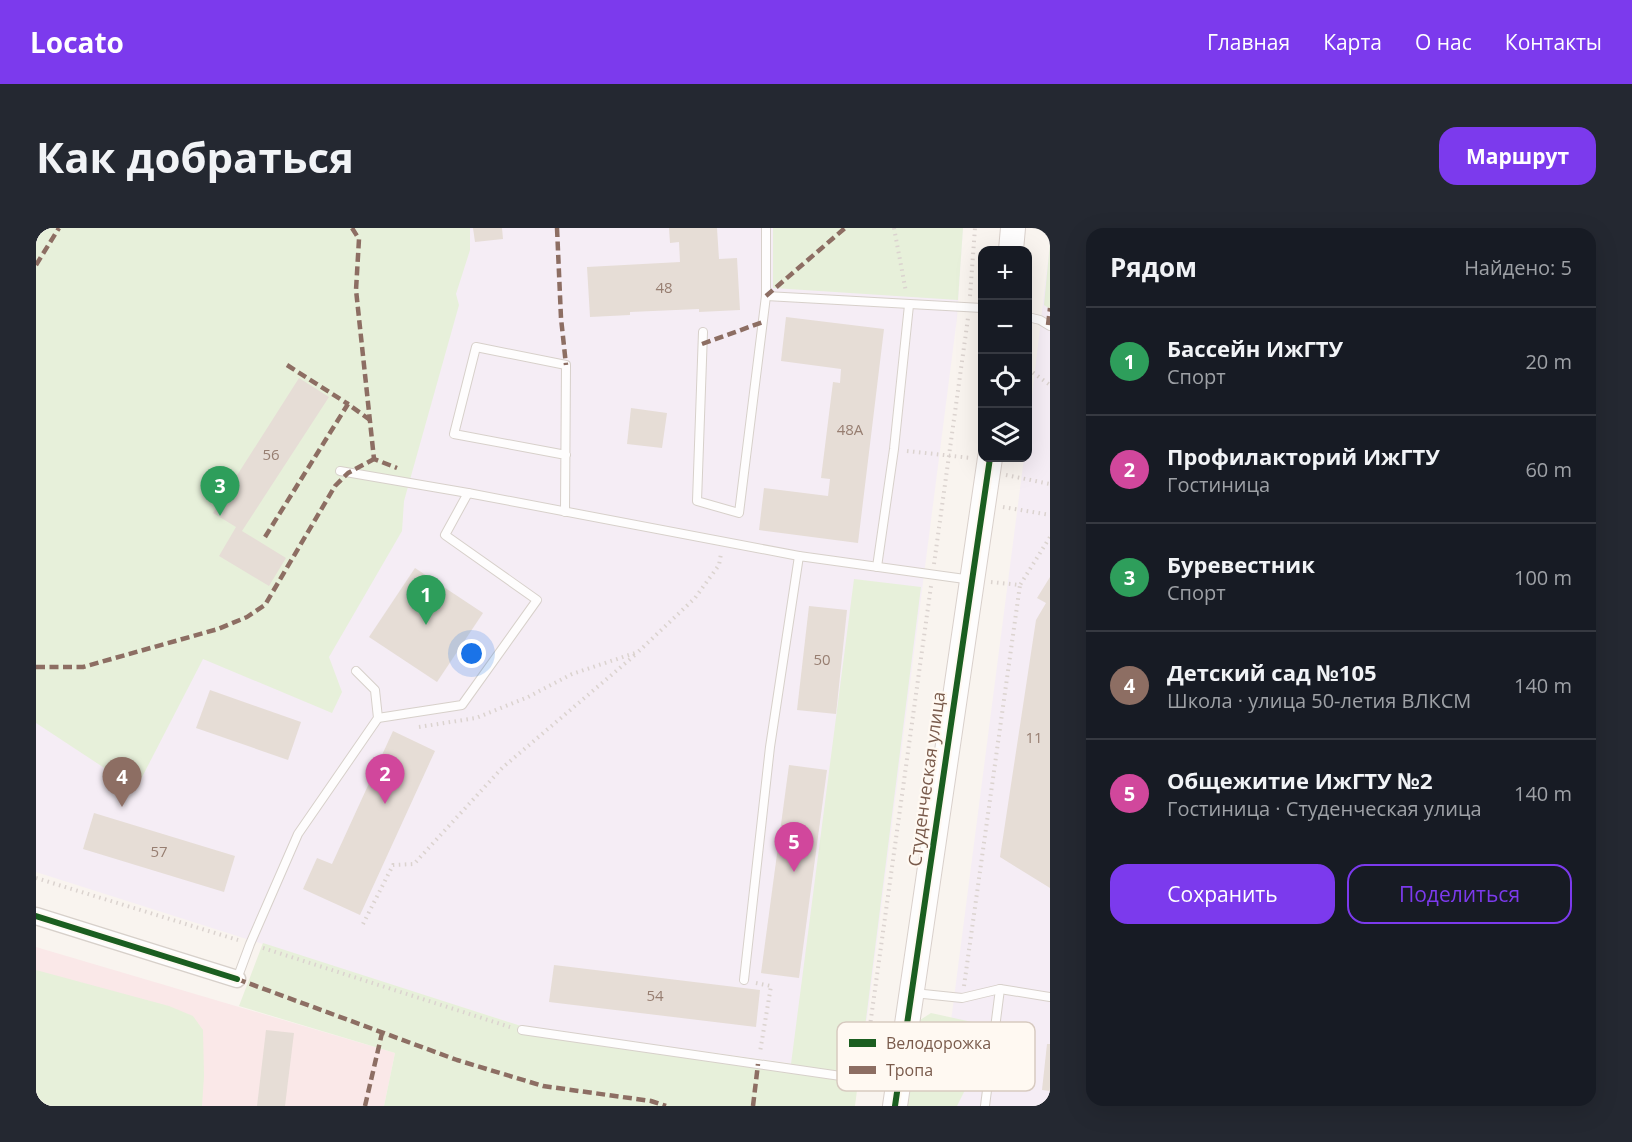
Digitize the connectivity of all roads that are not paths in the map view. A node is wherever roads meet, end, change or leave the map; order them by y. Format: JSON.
{"nodes":[{"id":1,"x":766,"y":228,"type":"edge"},
{"id":2,"x":1013,"y":228,"type":"edge"},
{"id":3,"x":1011,"y":246,"type":"edge"},
{"id":4,"x":766,"y":296,"type":"junction"},
{"id":5,"x":909,"y":305,"type":"junction"},
{"id":6,"x":978,"y":308,"type":"edge"},
{"id":7,"x":1032,"y":317,"type":"edge"},
{"id":8,"x":1050,"y":326,"type":"edge"},
{"id":9,"x":703,"y":332,"type":"dead end"},
{"id":10,"x":566,"y":455,"type":"junction"},
{"id":11,"x":989,"y":463,"type":"edge"},
{"id":12,"x":340,"y":471,"type":"dead end"},
{"id":13,"x":468,"y":494,"type":"junction"},
{"id":14,"x":565,"y":512,"type":"junction"},
{"id":15,"x":799,"y":556,"type":"junction"},
{"id":16,"x":877,"y":567,"type":"junction"},
{"id":17,"x":972,"y":580,"type":"junction"},
{"id":18,"x":356,"y":671,"type":"dead end"},
{"id":19,"x":378,"y":718,"type":"junction"},
{"id":20,"x":36,"y":916,"type":"edge"},
{"id":21,"x":237,"y":979,"type":"joint"},
{"id":22,"x":744,"y":980,"type":"road end"},
{"id":23,"x":999,"y":989,"type":"junction"},
{"id":24,"x":910,"y":993,"type":"junction"},
{"id":25,"x":1050,"y":997,"type":"edge"},
{"id":26,"x":906,"y":1022,"type":"edge"},
{"id":27,"x":995,"y":1022,"type":"edge"},
{"id":28,"x":522,"y":1030,"type":"road end"},
{"id":29,"x":837,"y":1076,"type":"edge"},
{"id":30,"x":987,"y":1091,"type":"edge"},
{"id":31,"x":985,"y":1106,"type":"edge"}],
"edges":[{"from":1,"to":4,"type":"lane"},
{"from":2,"to":3,"type":"street"},
{"from":4,"to":5,"type":"lane"},
{"from":4,"to":9,"type":"lane"},
{"from":5,"to":6,"type":"lane"},
{"from":5,"to":16,"type":"lane"},
{"from":7,"to":8,"type":"lane"},
{"from":10,"to":10,"type":"lane"},
{"from":10,"to":14,"type":"lane"},
{"from":11,"to":17,"type":"street","name":"Студенческая улица"},
{"from":12,"to":13,"type":"lane"},
{"from":13,"to":14,"type":"lane"},
{"from":13,"to":19,"type":"lane"},
{"from":14,"to":15,"type":"lane"},
{"from":15,"to":16,"type":"lane"},
{"from":15,"to":22,"type":"lane"},
{"from":16,"to":17,"type":"lane"},
{"from":17,"to":24,"type":"street","name":"Студенческая улица"},
{"from":18,"to":19,"type":"lane"},
{"from":19,"to":21,"type":"lane"},
{"from":20,"to":21,"type":"street"},
{"from":23,"to":24,"type":"lane"},
{"from":23,"to":25,"type":"lane"},
{"from":23,"to":27,"type":"lane"},
{"from":24,"to":26,"type":"street","name":"Студенческая улица"},
{"from":28,"to":29,"type":"lane"},
{"from":30,"to":31,"type":"lane"}]}
